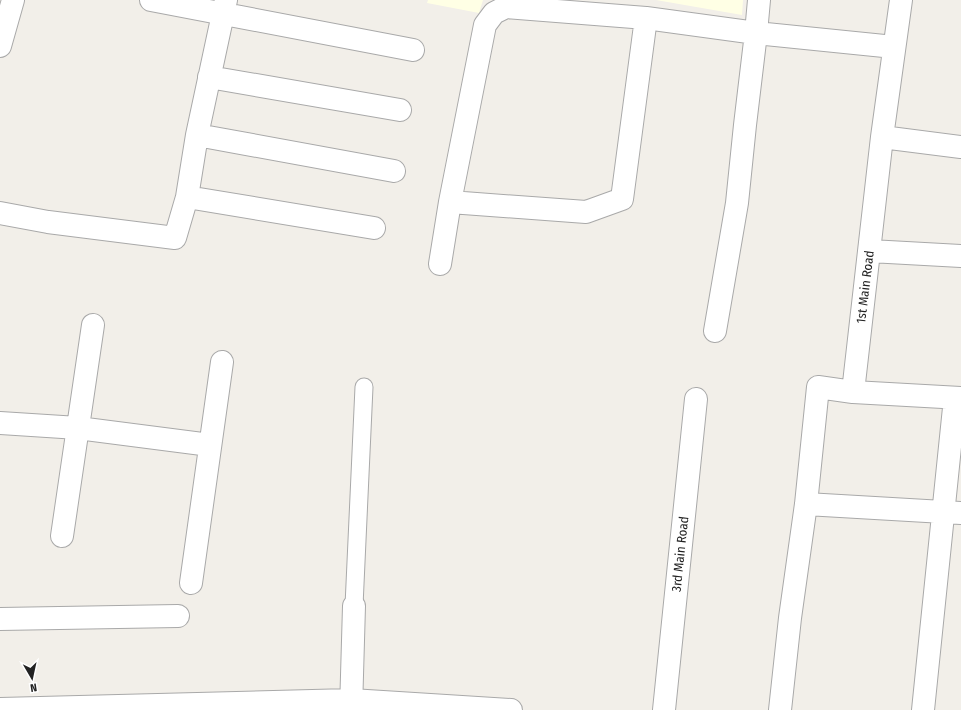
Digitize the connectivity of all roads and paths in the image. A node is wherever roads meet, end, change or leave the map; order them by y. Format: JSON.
{"nodes":[{"id":1,"x":13,"y":0,"type":"edge"},
{"id":2,"x":151,"y":0,"type":"edge"},
{"id":3,"x":759,"y":0,"type":"edge"},
{"id":4,"x":901,"y":0,"type":"edge"},
{"id":5,"x":225,"y":7,"type":"edge"},
{"id":6,"x":646,"y":18,"type":"junction"},
{"id":7,"x":756,"y":33,"type":"junction"},
{"id":8,"x":0,"y":46,"type":"edge"},
{"id":9,"x":894,"y":47,"type":"junction"},
{"id":10,"x":412,"y":50,"type":"dead end"},
{"id":11,"x":209,"y":77,"type":"junction"},
{"id":12,"x":400,"y":110,"type":"dead end"},
{"id":13,"x":197,"y":135,"type":"junction"},
{"id":14,"x":882,"y":136,"type":"junction"},
{"id":15,"x":961,"y":147,"type":"edge"},
{"id":16,"x":394,"y":171,"type":"dead end"},
{"id":17,"x":187,"y":197,"type":"junction"},
{"id":18,"x":450,"y":202,"type":"junction"},
{"id":19,"x":0,"y":213,"type":"edge"},
{"id":20,"x":374,"y":228,"type":"dead end"},
{"id":21,"x":870,"y":251,"type":"junction"},
{"id":22,"x":961,"y":256,"type":"edge"},
{"id":23,"x":440,"y":264,"type":"dead end"},
{"id":24,"x":93,"y":325,"type":"dead end"},
{"id":25,"x":715,"y":331,"type":"dead end"},
{"id":26,"x":222,"y":362,"type":"dead end"},
{"id":27,"x":364,"y":387,"type":"dead end"},
{"id":28,"x":852,"y":392,"type":"junction"},
{"id":29,"x":958,"y":398,"type":"edge"},
{"id":30,"x":696,"y":399,"type":"dead end"},
{"id":31,"x":0,"y":423,"type":"edge"},
{"id":32,"x":78,"y":428,"type":"junction"},
{"id":33,"x":210,"y":445,"type":"junction"},
{"id":34,"x":806,"y":504,"type":"junction"},
{"id":35,"x":952,"y":512,"type":"edge"},
{"id":36,"x":62,"y":536,"type":"dead end"},
{"id":37,"x":191,"y":583,"type":"dead end"},
{"id":38,"x":354,"y":606,"type":"joint"},
{"id":39,"x":178,"y":616,"type":"dead end"},
{"id":40,"x":0,"y":619,"type":"edge"},
{"id":41,"x":351,"y":705,"type":"edge"},
{"id":42,"x":0,"y":709,"type":"edge"},
{"id":43,"x":511,"y":710,"type":"edge"},
{"id":44,"x":664,"y":710,"type":"edge"},
{"id":45,"x":780,"y":710,"type":"edge"},
{"id":46,"x":923,"y":710,"type":"edge"}],
"edges":[{"from":1,"to":8,"type":"street"},
{"from":2,"to":5,"type":"street"},
{"from":3,"to":7,"type":"street"},
{"from":4,"to":9,"type":"street","name":"1st Main Road"},
{"from":5,"to":10,"type":"street"},
{"from":5,"to":11,"type":"street"},
{"from":6,"to":7,"type":"street"},
{"from":6,"to":18,"type":"street"},
{"from":6,"to":18,"type":"street"},
{"from":7,"to":9,"type":"street"},
{"from":7,"to":25,"type":"street"},
{"from":9,"to":14,"type":"street","name":"1st Main Road"},
{"from":11,"to":12,"type":"street"},
{"from":11,"to":13,"type":"street"},
{"from":13,"to":16,"type":"street"},
{"from":13,"to":17,"type":"street"},
{"from":14,"to":15,"type":"street"},
{"from":14,"to":21,"type":"street","name":"1st Main Road"},
{"from":17,"to":19,"type":"street"},
{"from":17,"to":20,"type":"street"},
{"from":18,"to":23,"type":"street"},
{"from":21,"to":22,"type":"street"},
{"from":21,"to":28,"type":"street","name":"1st Main Road"},
{"from":24,"to":32,"type":"street"},
{"from":26,"to":33,"type":"street"},
{"from":27,"to":38,"type":"lane"},
{"from":28,"to":29,"type":"street"},
{"from":28,"to":34,"type":"street"},
{"from":29,"to":35,"type":"street"},
{"from":30,"to":44,"type":"street","name":"3rd Main Road"},
{"from":31,"to":32,"type":"street"},
{"from":32,"to":33,"type":"street"},
{"from":32,"to":36,"type":"street"},
{"from":33,"to":37,"type":"street"},
{"from":34,"to":35,"type":"street"},
{"from":34,"to":45,"type":"street"},
{"from":35,"to":46,"type":"street"},
{"from":38,"to":41,"type":"street"},
{"from":39,"to":40,"type":"street"},
{"from":41,"to":42,"type":"street"},
{"from":41,"to":43,"type":"street"}]}
